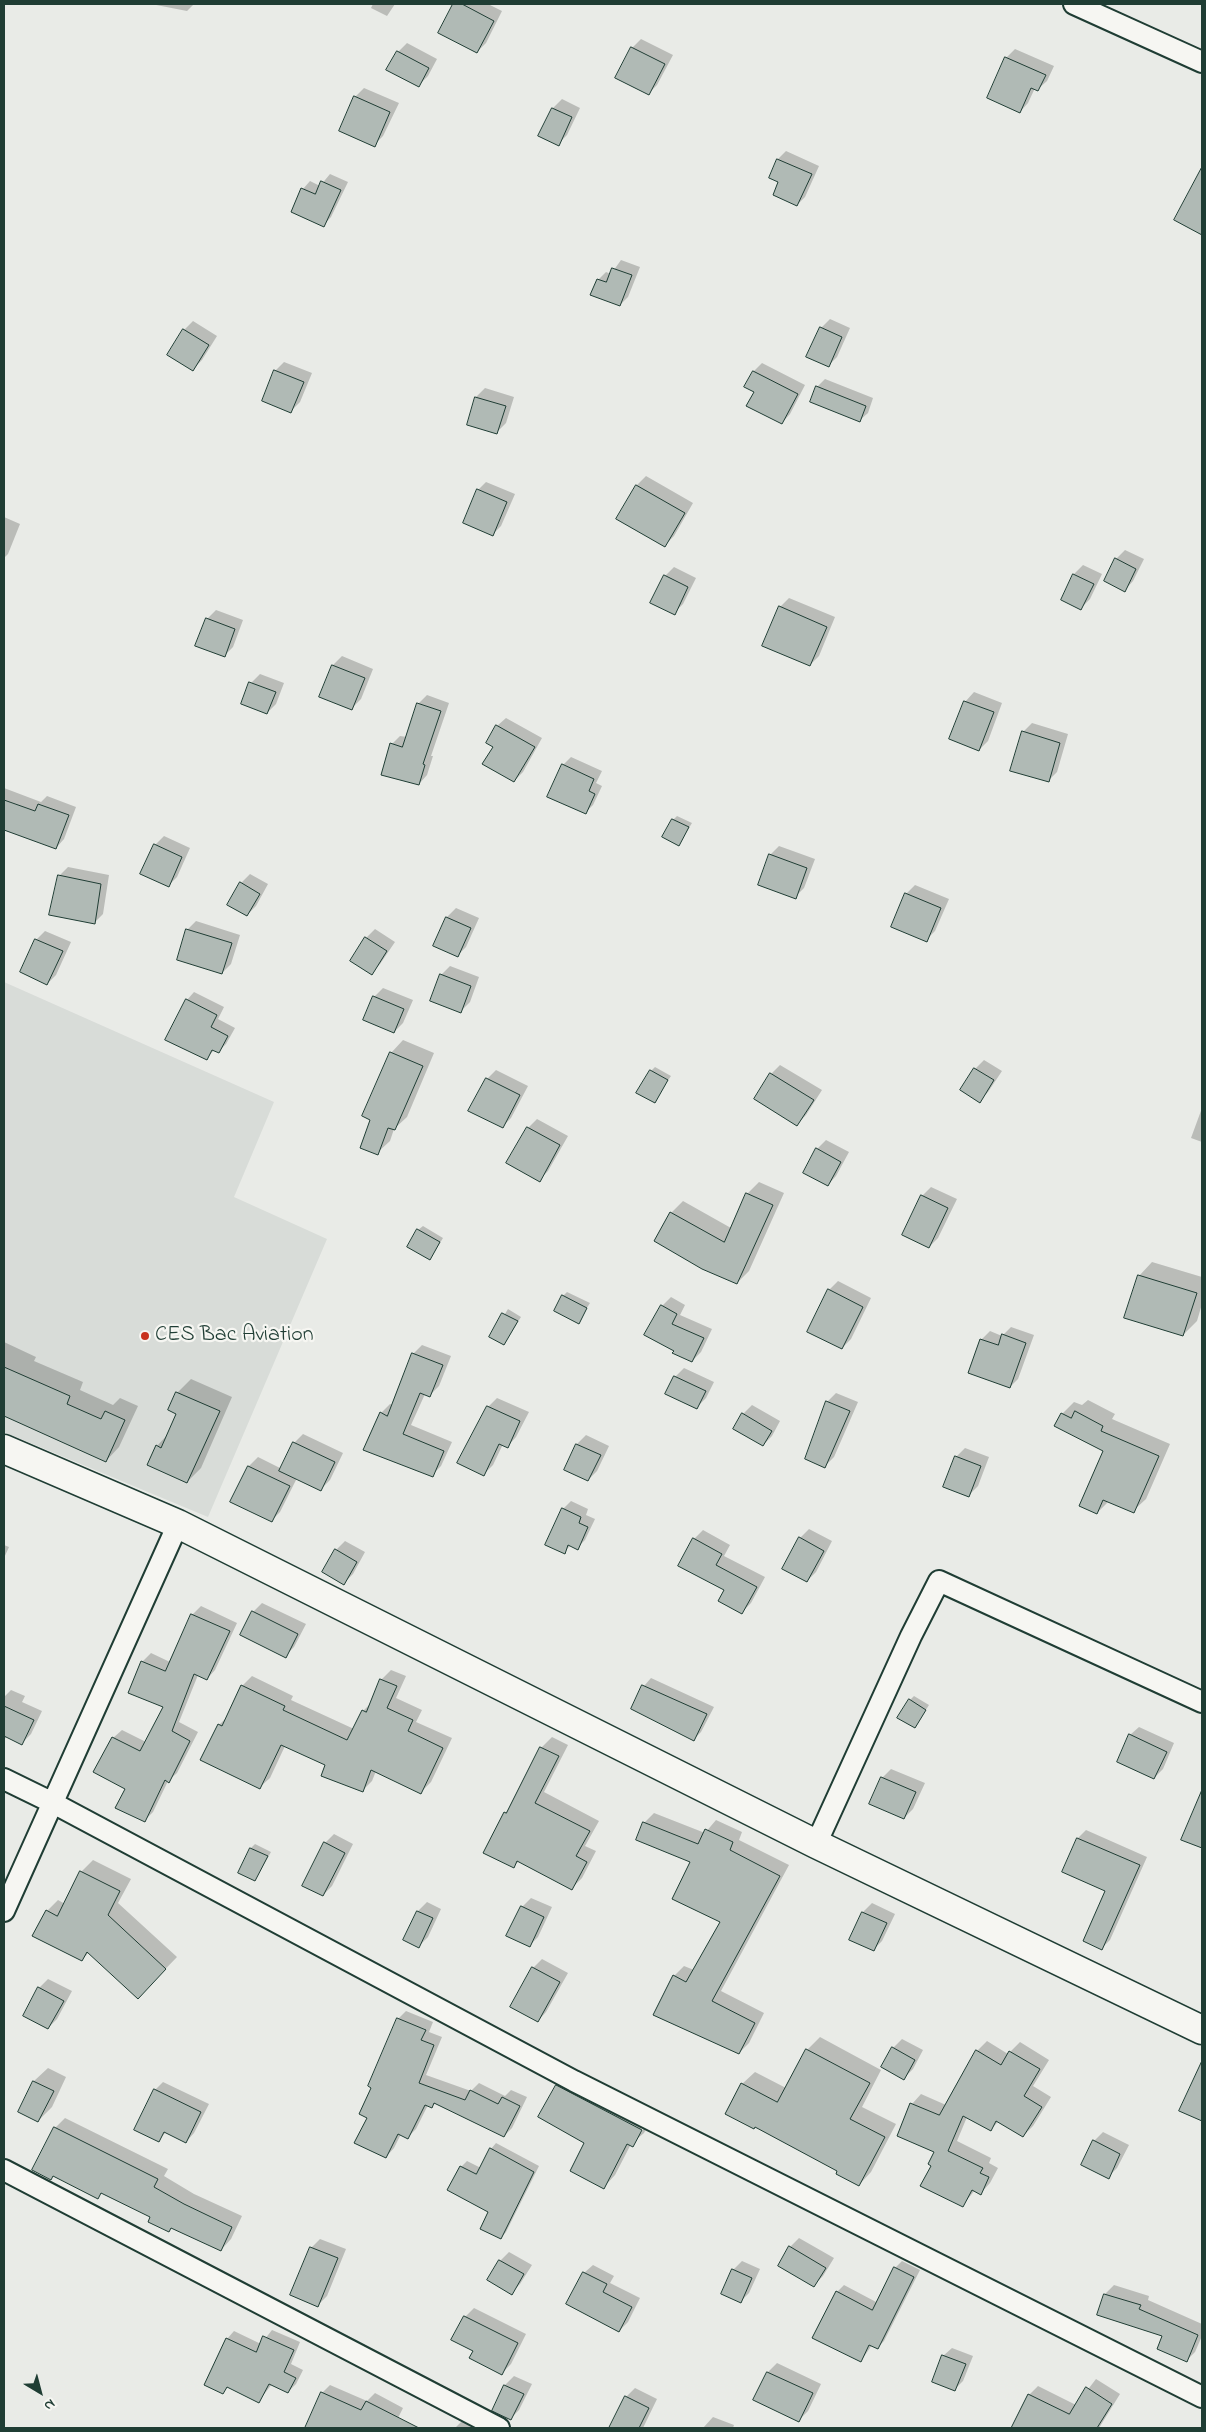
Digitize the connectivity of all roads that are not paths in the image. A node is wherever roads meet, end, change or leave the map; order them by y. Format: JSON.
{"nodes":[{"id":1,"x":1074,"y":4,"type":"edge"},
{"id":2,"x":1202,"y":62,"type":"edge"},
{"id":3,"x":4,"y":1449,"type":"edge"},
{"id":4,"x":178,"y":1524,"type":"junction"},
{"id":5,"x":1202,"y":1702,"type":"edge"},
{"id":6,"x":4,"y":1779,"type":"edge"},
{"id":7,"x":53,"y":1803,"type":"junction"},
{"id":8,"x":816,"y":1844,"type":"junction"},
{"id":9,"x":4,"y":1911,"type":"edge"},
{"id":10,"x":1202,"y":2030,"type":"edge"},
{"id":11,"x":4,"y":2170,"type":"edge"},
{"id":12,"x":1202,"y":2398,"type":"edge"},
{"id":13,"x":499,"y":2428,"type":"edge"}],
"edges":[{"from":1,"to":2,"type":"street"},
{"from":3,"to":4,"type":"street"},
{"from":4,"to":7,"type":"street"},
{"from":4,"to":8,"type":"street"},
{"from":5,"to":8,"type":"street"},
{"from":6,"to":7,"type":"street"},
{"from":7,"to":9,"type":"street"},
{"from":7,"to":12,"type":"street"},
{"from":8,"to":10,"type":"street"},
{"from":11,"to":13,"type":"street"}]}
